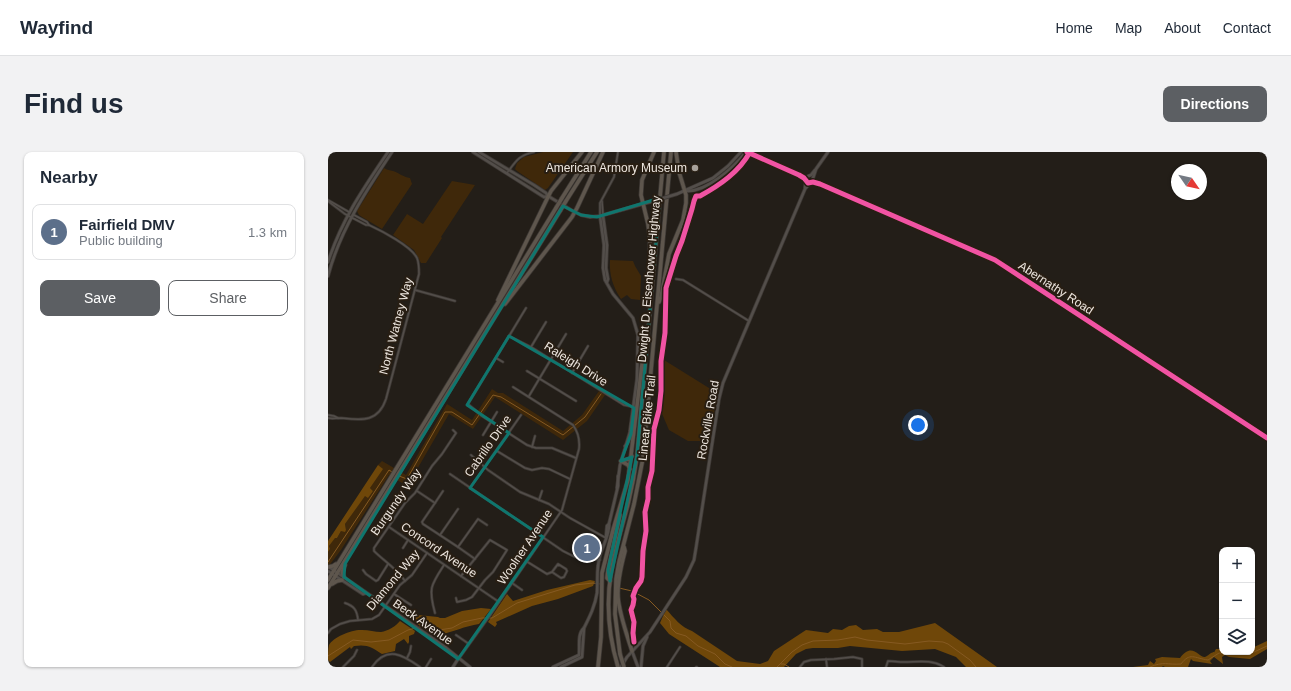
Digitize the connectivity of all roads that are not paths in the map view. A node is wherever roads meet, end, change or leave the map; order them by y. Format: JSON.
{"nodes":[{"id":1,"x":388,"y":152,"type":"edge"},
{"id":2,"x":392,"y":152,"type":"edge"},
{"id":3,"x":473,"y":152,"type":"edge"},
{"id":4,"x":478,"y":152,"type":"edge"},
{"id":5,"x":534,"y":152,"type":"edge"},
{"id":6,"x":582,"y":152,"type":"edge"},
{"id":7,"x":591,"y":152,"type":"edge"},
{"id":8,"x":597,"y":152,"type":"edge"},
{"id":9,"x":603,"y":152,"type":"edge"},
{"id":10,"x":618,"y":152,"type":"edge"},
{"id":11,"x":654,"y":152,"type":"edge"},
{"id":12,"x":664,"y":152,"type":"edge"},
{"id":13,"x":670,"y":152,"type":"edge"},
{"id":14,"x":676,"y":152,"type":"edge"},
{"id":15,"x":741,"y":152,"type":"edge"},
{"id":16,"x":746,"y":152,"type":"edge"},
{"id":17,"x":828,"y":152,"type":"edge"},
{"id":18,"x":816,"y":169,"type":"junction"},
{"id":19,"x":508,"y":172,"type":"junction"},
{"id":20,"x":807,"y":178,"type":"junction"},
{"id":21,"x":813,"y":178,"type":"junction"},
{"id":22,"x":811,"y":183,"type":"junction"},
{"id":23,"x":820,"y":184,"type":"junction"},
{"id":24,"x":696,"y":187,"type":"junction"},
{"id":25,"x":805,"y":189,"type":"junction"},
{"id":26,"x":685,"y":191,"type":"junction"},
{"id":27,"x":548,"y":196,"type":"junction"},
{"id":28,"x":328,"y":200,"type":"edge"},
{"id":29,"x":642,"y":204,"type":"junction"},
{"id":30,"x":558,"y":210,"type":"junction"},
{"id":31,"x":575,"y":212,"type":"junction"},
{"id":32,"x":350,"y":214,"type":"junction"},
{"id":33,"x":602,"y":216,"type":"junction"},
{"id":34,"x":328,"y":262,"type":"edge"},
{"id":35,"x":328,"y":276,"type":"edge"},
{"id":36,"x":676,"y":279,"type":"dead end"},
{"id":37,"x":415,"y":290,"type":"junction"},
{"id":38,"x":651,"y":295,"type":"junction"},
{"id":39,"x":455,"y":301,"type":"dead end"},
{"id":40,"x":657,"y":307,"type":"junction"},
{"id":41,"x":526,"y":308,"type":"dead end"},
{"id":42,"x":496,"y":316,"type":"junction"},
{"id":43,"x":749,"y":321,"type":"junction"},
{"id":44,"x":487,"y":322,"type":"junction"},
{"id":45,"x":546,"y":322,"type":"dead end"},
{"id":46,"x":566,"y":334,"type":"dead end"},
{"id":47,"x":509,"y":336,"type":"junction"},
{"id":48,"x":588,"y":346,"type":"dead end"},
{"id":49,"x":531,"y":347,"type":"junction"},
{"id":50,"x":647,"y":347,"type":"junction"},
{"id":51,"x":496,"y":358,"type":"junction"},
{"id":52,"x":551,"y":360,"type":"junction"},
{"id":53,"x":503,"y":362,"type":"dead end"},
{"id":54,"x":527,"y":370,"type":"dead end"},
{"id":55,"x":572,"y":373,"type":"junction"},
{"id":56,"x":540,"y":378,"type":"junction"},
{"id":57,"x":513,"y":387,"type":"dead end"},
{"id":58,"x":529,"y":396,"type":"junction"},
{"id":59,"x":576,"y":401,"type":"dead end"},
{"id":60,"x":634,"y":407,"type":"junction"},
{"id":61,"x":497,"y":412,"type":"dead end"},
{"id":62,"x":521,"y":415,"type":"dead end"},
{"id":63,"x":328,"y":417,"type":"edge"},
{"id":64,"x":491,"y":422,"type":"junction"},
{"id":65,"x":453,"y":430,"type":"dead end"},
{"id":66,"x":509,"y":433,"type":"junction"},
{"id":67,"x":482,"y":434,"type":"dead end"},
{"id":68,"x":535,"y":436,"type":"dead end"},
{"id":69,"x":1267,"y":438,"type":"edge"},
{"id":70,"x":532,"y":447,"type":"junction"},
{"id":71,"x":497,"y":451,"type":"junction"},
{"id":72,"x":471,"y":455,"type":"dead end"},
{"id":73,"x":632,"y":455,"type":"junction"},
{"id":74,"x":576,"y":458,"type":"junction"},
{"id":75,"x":621,"y":461,"type":"junction"},
{"id":76,"x":486,"y":467,"type":"junction"},
{"id":77,"x":630,"y":470,"type":"junction"},
{"id":78,"x":450,"y":474,"type":"dead end"},
{"id":79,"x":394,"y":476,"type":"junction"},
{"id":80,"x":570,"y":479,"type":"junction"},
{"id":81,"x":470,"y":488,"type":"junction"},
{"id":82,"x":417,"y":491,"type":"junction"},
{"id":83,"x":443,"y":491,"type":"dead end"},
{"id":84,"x":542,"y":491,"type":"dead end"},
{"id":85,"x":624,"y":496,"type":"junction"},
{"id":86,"x":539,"y":500,"type":"junction"},
{"id":87,"x":435,"y":503,"type":"junction"},
{"id":88,"x":458,"y":509,"type":"dead end"},
{"id":89,"x":560,"y":512,"type":"junction"},
{"id":90,"x":488,"y":525,"type":"dead end"},
{"id":91,"x":388,"y":527,"type":"junction"},
{"id":92,"x":440,"y":535,"type":"junction"},
{"id":93,"x":543,"y":537,"type":"junction"},
{"id":94,"x":606,"y":538,"type":"junction"},
{"id":95,"x":408,"y":540,"type":"junction"},
{"id":96,"x":354,"y":546,"type":"junction"},
{"id":97,"x":458,"y":547,"type":"junction"},
{"id":98,"x":403,"y":548,"type":"dead end"},
{"id":99,"x":427,"y":553,"type":"junction"},
{"id":100,"x":475,"y":559,"type":"junction"},
{"id":101,"x":600,"y":560,"type":"junction"},
{"id":102,"x":526,"y":561,"type":"junction"},
{"id":103,"x":339,"y":562,"type":"junction"},
{"id":104,"x":388,"y":564,"type":"junction"},
{"id":105,"x":444,"y":565,"type":"junction"},
{"id":106,"x":328,"y":567,"type":"edge"},
{"id":107,"x":363,"y":570,"type":"dead end"},
{"id":108,"x":552,"y":572,"type":"junction"},
{"id":109,"x":333,"y":573,"type":"edge"},
{"id":110,"x":461,"y":576,"type":"junction"},
{"id":111,"x":343,"y":578,"type":"junction"},
{"id":112,"x":600,"y":579,"type":"junction"},
{"id":113,"x":328,"y":580,"type":"edge"},
{"id":114,"x":405,"y":581,"type":"junction"},
{"id":115,"x":610,"y":581,"type":"junction"},
{"id":116,"x":512,"y":582,"type":"junction"},
{"id":117,"x":600,"y":587,"type":"junction"},
{"id":118,"x":328,"y":588,"type":"edge"},
{"id":119,"x":479,"y":588,"type":"junction"},
{"id":120,"x":522,"y":590,"type":"dead end"},
{"id":121,"x":617,"y":590,"type":"junction"},
{"id":122,"x":394,"y":594,"type":"junction"},
{"id":123,"x":456,"y":598,"type":"dead end"},
{"id":124,"x":499,"y":602,"type":"junction"},
{"id":125,"x":345,"y":603,"type":"dead end"},
{"id":126,"x":411,"y":605,"type":"dead end"},
{"id":127,"x":385,"y":607,"type":"junction"},
{"id":128,"x":435,"y":613,"type":"dead end"},
{"id":129,"x":358,"y":620,"type":"junction"},
{"id":130,"x":650,"y":632,"type":"junction"},
{"id":131,"x":328,"y":633,"type":"edge"},
{"id":132,"x":456,"y":635,"type":"dead end"},
{"id":133,"x":469,"y":644,"type":"junction"},
{"id":134,"x":411,"y":646,"type":"dead end"},
{"id":135,"x":680,"y":647,"type":"dead end"},
{"id":136,"x":357,"y":650,"type":"dead end"},
{"id":137,"x":632,"y":651,"type":"junction"},
{"id":138,"x":581,"y":656,"type":"junction"},
{"id":139,"x":407,"y":658,"type":"junction"},
{"id":140,"x":432,"y":659,"type":"dead end"},
{"id":141,"x":458,"y":659,"type":"junction"},
{"id":142,"x":826,"y":659,"type":"junction"},
{"id":143,"x":598,"y":666,"type":"edge"},
{"id":144,"x":343,"y":667,"type":"edge"},
{"id":145,"x":372,"y":667,"type":"edge"},
{"id":146,"x":420,"y":667,"type":"edge"},
{"id":147,"x":426,"y":667,"type":"edge"},
{"id":148,"x":453,"y":667,"type":"edge"},
{"id":149,"x":470,"y":667,"type":"edge"},
{"id":150,"x":553,"y":667,"type":"edge"},
{"id":151,"x":561,"y":667,"type":"edge"},
{"id":152,"x":619,"y":667,"type":"edge"},
{"id":153,"x":624,"y":667,"type":"edge"},
{"id":154,"x":639,"y":667,"type":"edge"},
{"id":155,"x":667,"y":667,"type":"edge"},
{"id":156,"x":800,"y":667,"type":"edge"},
{"id":157,"x":827,"y":667,"type":"edge"},
{"id":158,"x":862,"y":667,"type":"edge"},
{"id":159,"x":886,"y":667,"type":"edge"},
{"id":160,"x":944,"y":667,"type":"edge"}],
"edges":[{"from":1,"to":32,"type":"street"},
{"from":2,"to":32,"type":"street"},
{"from":3,"to":19,"type":"street"},
{"from":4,"to":19,"type":"street"},
{"from":5,"to":19,"type":"street"},
{"from":6,"to":27,"type":"highway"},
{"from":7,"to":30,"type":"highway","bridge":true},
{"from":8,"to":30,"type":"highway","bridge":true},
{"from":9,"to":31,"type":"highway"},
{"from":10,"to":33,"type":"street"},
{"from":11,"to":29,"type":"highway"},
{"from":12,"to":38,"type":"highway","name":"Dwight D. Eisenhower Highway"},
{"from":13,"to":40,"type":"highway","name":"Dwight D. Eisenhower Highway"},
{"from":14,"to":26,"type":"highway"},
{"from":15,"to":24,"type":"street"},
{"from":16,"to":20,"type":"street"},
{"from":16,"to":24,"type":"street"},
{"from":17,"to":18,"type":"street"},
{"from":18,"to":20,"type":"street"},
{"from":18,"to":21,"type":"street"},
{"from":19,"to":27,"type":"street"},
{"from":20,"to":21,"type":"street","name":"Abernathy Road"},
{"from":20,"to":22,"type":"street","name":"Abernathy Road"},
{"from":20,"to":25,"type":"street","name":"Rockville Road"},
{"from":21,"to":22,"type":"street","name":"Rockville Road"},
{"from":21,"to":23,"type":"street","name":"Abernathy Road"},
{"from":22,"to":23,"type":"street","name":"Abernathy Road"},
{"from":22,"to":25,"type":"street","name":"Rockville Road"},
{"from":23,"to":69,"type":"street","name":"Abernathy Road"},
{"from":24,"to":26,"type":"street"},
{"from":25,"to":43,"type":"street","name":"Rockville Road"},
{"from":26,"to":29,"type":"street","bridge":true},
{"from":26,"to":40,"type":"highway"},
{"from":27,"to":31,"type":"street"},
{"from":27,"to":44,"type":"highway"},
{"from":28,"to":32,"type":"street","name":"North Watney Way"},
{"from":29,"to":33,"type":"street"},
{"from":29,"to":38,"type":"highway"},
{"from":30,"to":42,"type":"highway"},
{"from":30,"to":44,"type":"highway"},
{"from":31,"to":33,"type":"street"},
{"from":31,"to":42,"type":"highway"},
{"from":32,"to":34,"type":"street"},
{"from":32,"to":35,"type":"street"},
{"from":32,"to":37,"type":"street","name":"North Watney Way"},
{"from":33,"to":60,"type":"street"},
{"from":36,"to":43,"type":"street"},
{"from":37,"to":39,"type":"street"},
{"from":37,"to":63,"type":"street","name":"North Watney Way"},
{"from":38,"to":50,"type":"highway","name":"Dwight D. Eisenhower Highway"},
{"from":40,"to":121,"type":"highway","name":"Dwight D. Eisenhower Highway"},
{"from":41,"to":47,"type":"street"},
{"from":42,"to":79,"type":"highway"},
{"from":43,"to":130,"type":"street","name":"Rockville Road"},
{"from":44,"to":79,"type":"highway"},
{"from":45,"to":49,"type":"street"},
{"from":46,"to":52,"type":"street"},
{"from":47,"to":49,"type":"street","name":"Raleigh Drive"},
{"from":47,"to":51,"type":"street"},
{"from":48,"to":55,"type":"street"},
{"from":49,"to":52,"type":"street","name":"Raleigh Drive"},
{"from":50,"to":73,"type":"highway"},
{"from":50,"to":115,"type":"highway","name":"Dwight D. Eisenhower Highway"},
{"from":51,"to":53,"type":"street"},
{"from":51,"to":64,"type":"street"},
{"from":52,"to":55,"type":"street","name":"Raleigh Drive"},
{"from":52,"to":56,"type":"street"},
{"from":54,"to":56,"type":"street"},
{"from":55,"to":60,"type":"street","name":"Raleigh Drive"},
{"from":56,"to":58,"type":"street"},
{"from":56,"to":59,"type":"street"},
{"from":57,"to":58,"type":"street","name":"Woolner Avenue"},
{"from":58,"to":74,"type":"street","name":"Woolner Avenue"},
{"from":60,"to":75,"type":"street"},
{"from":61,"to":64,"type":"street"},
{"from":62,"to":66,"type":"street","name":"Cabrillo Drive"},
{"from":64,"to":66,"type":"street"},
{"from":64,"to":67,"type":"street"},
{"from":65,"to":82,"type":"street","name":"Burgundy Way"},
{"from":66,"to":70,"type":"street"},
{"from":66,"to":71,"type":"street","name":"Cabrillo Drive"},
{"from":68,"to":70,"type":"street"},
{"from":70,"to":74,"type":"street"},
{"from":71,"to":76,"type":"street","name":"Cabrillo Drive"},
{"from":71,"to":80,"type":"street"},
{"from":72,"to":76,"type":"street"},
{"from":73,"to":75,"type":"highway"},
{"from":73,"to":77,"type":"highway"},
{"from":74,"to":80,"type":"street","name":"Woolner Avenue"},
{"from":75,"to":77,"type":"highway"},
{"from":75,"to":94,"type":"street"},
{"from":76,"to":81,"type":"street","name":"Cabrillo Drive"},
{"from":76,"to":86,"type":"street"},
{"from":77,"to":85,"type":"highway"},
{"from":78,"to":81,"type":"street"},
{"from":79,"to":96,"type":"highway"},
{"from":79,"to":103,"type":"highway"},
{"from":80,"to":89,"type":"street","name":"Woolner Avenue"},
{"from":81,"to":93,"type":"street"},
{"from":82,"to":87,"type":"street"},
{"from":82,"to":91,"type":"street","name":"Burgundy Way"},
{"from":83,"to":87,"type":"street"},
{"from":84,"to":86,"type":"street"},
{"from":85,"to":112,"type":"highway"},
{"from":85,"to":115,"type":"highway"},
{"from":86,"to":89,"type":"street"},
{"from":87,"to":92,"type":"street"},
{"from":88,"to":92,"type":"street"},
{"from":89,"to":93,"type":"street","name":"Woolner Avenue"},
{"from":89,"to":94,"type":"street"},
{"from":90,"to":97,"type":"street"},
{"from":91,"to":95,"type":"street","name":"Concord Avenue"},
{"from":91,"to":104,"type":"street","name":"Burgundy Way"},
{"from":92,"to":97,"type":"street"},
{"from":93,"to":101,"type":"street"},
{"from":93,"to":102,"type":"street","name":"Woolner Avenue"},
{"from":94,"to":101,"type":"street"},
{"from":95,"to":98,"type":"street"},
{"from":95,"to":99,"type":"street","name":"Concord Avenue"},
{"from":96,"to":109,"type":"highway"},
{"from":96,"to":111,"type":"highway"},
{"from":97,"to":100,"type":"street"},
{"from":99,"to":105,"type":"street","name":"Concord Avenue"},
{"from":99,"to":114,"type":"street","name":"Diamond Way"},
{"from":100,"to":110,"type":"street"},
{"from":100,"to":119,"type":"street"},
{"from":101,"to":112,"type":"street"},
{"from":102,"to":108,"type":"street"},
{"from":102,"to":116,"type":"street","name":"Woolner Avenue"},
{"from":103,"to":106,"type":"highway"},
{"from":103,"to":109,"type":"highway"},
{"from":104,"to":107,"type":"street"},
{"from":104,"to":114,"type":"street","name":"Burgundy Way"},
{"from":105,"to":110,"type":"street","name":"Concord Avenue"},
{"from":105,"to":128,"type":"street"},
{"from":106,"to":109,"type":"street","name":"Beck Avenue"},
{"from":108,"to":108,"type":"street"},
{"from":109,"to":111,"type":"street","name":"Beck Avenue"},
{"from":109,"to":113,"type":"highway"},
{"from":109,"to":118,"type":"highway"},
{"from":110,"to":119,"type":"street","name":"Concord Avenue"},
{"from":111,"to":118,"type":"highway"},
{"from":111,"to":127,"type":"street","name":"Beck Avenue"},
{"from":112,"to":117,"type":"highway"},
{"from":114,"to":122,"type":"street","name":"Diamond Way"},
{"from":115,"to":152,"type":"highway","name":"Dwight D. Eisenhower Highway"},
{"from":116,"to":120,"type":"street"},
{"from":116,"to":124,"type":"street","name":"Woolner Avenue"},
{"from":117,"to":138,"type":"street"},
{"from":117,"to":143,"type":"highway"},
{"from":119,"to":123,"type":"street"},
{"from":119,"to":124,"type":"street","name":"Concord Avenue"},
{"from":121,"to":137,"type":"highway"},
{"from":121,"to":153,"type":"highway","name":"Dwight D. Eisenhower Highway","bridge":true},
{"from":122,"to":126,"type":"street"},
{"from":122,"to":127,"type":"street","name":"Diamond Way"},
{"from":124,"to":133,"type":"street","name":"Woolner Avenue"},
{"from":125,"to":129,"type":"street"},
{"from":127,"to":129,"type":"street","name":"Diamond Way"},
{"from":127,"to":141,"type":"street","name":"Beck Avenue"},
{"from":129,"to":131,"type":"street","name":"Diamond Way"},
{"from":130,"to":137,"type":"street","name":"Rockville Road"},
{"from":130,"to":154,"type":"street"},
{"from":132,"to":133,"type":"street"},
{"from":133,"to":141,"type":"street","name":"Woolner Avenue"},
{"from":134,"to":139,"type":"street"},
{"from":135,"to":155,"type":"street"},
{"from":136,"to":144,"type":"street"},
{"from":137,"to":152,"type":"street","name":"Rockville Road"},
{"from":137,"to":154,"type":"street"},
{"from":138,"to":150,"type":"street"},
{"from":138,"to":151,"type":"street"},
{"from":139,"to":145,"type":"street"},
{"from":139,"to":146,"type":"street"},
{"from":140,"to":147,"type":"street"},
{"from":141,"to":148,"type":"street","name":"Woolner Avenue"},
{"from":141,"to":149,"type":"street","name":"Beck Avenue"},
{"from":142,"to":156,"type":"street"},
{"from":142,"to":157,"type":"street"},
{"from":142,"to":158,"type":"street"},
{"from":159,"to":160,"type":"street"}]}
